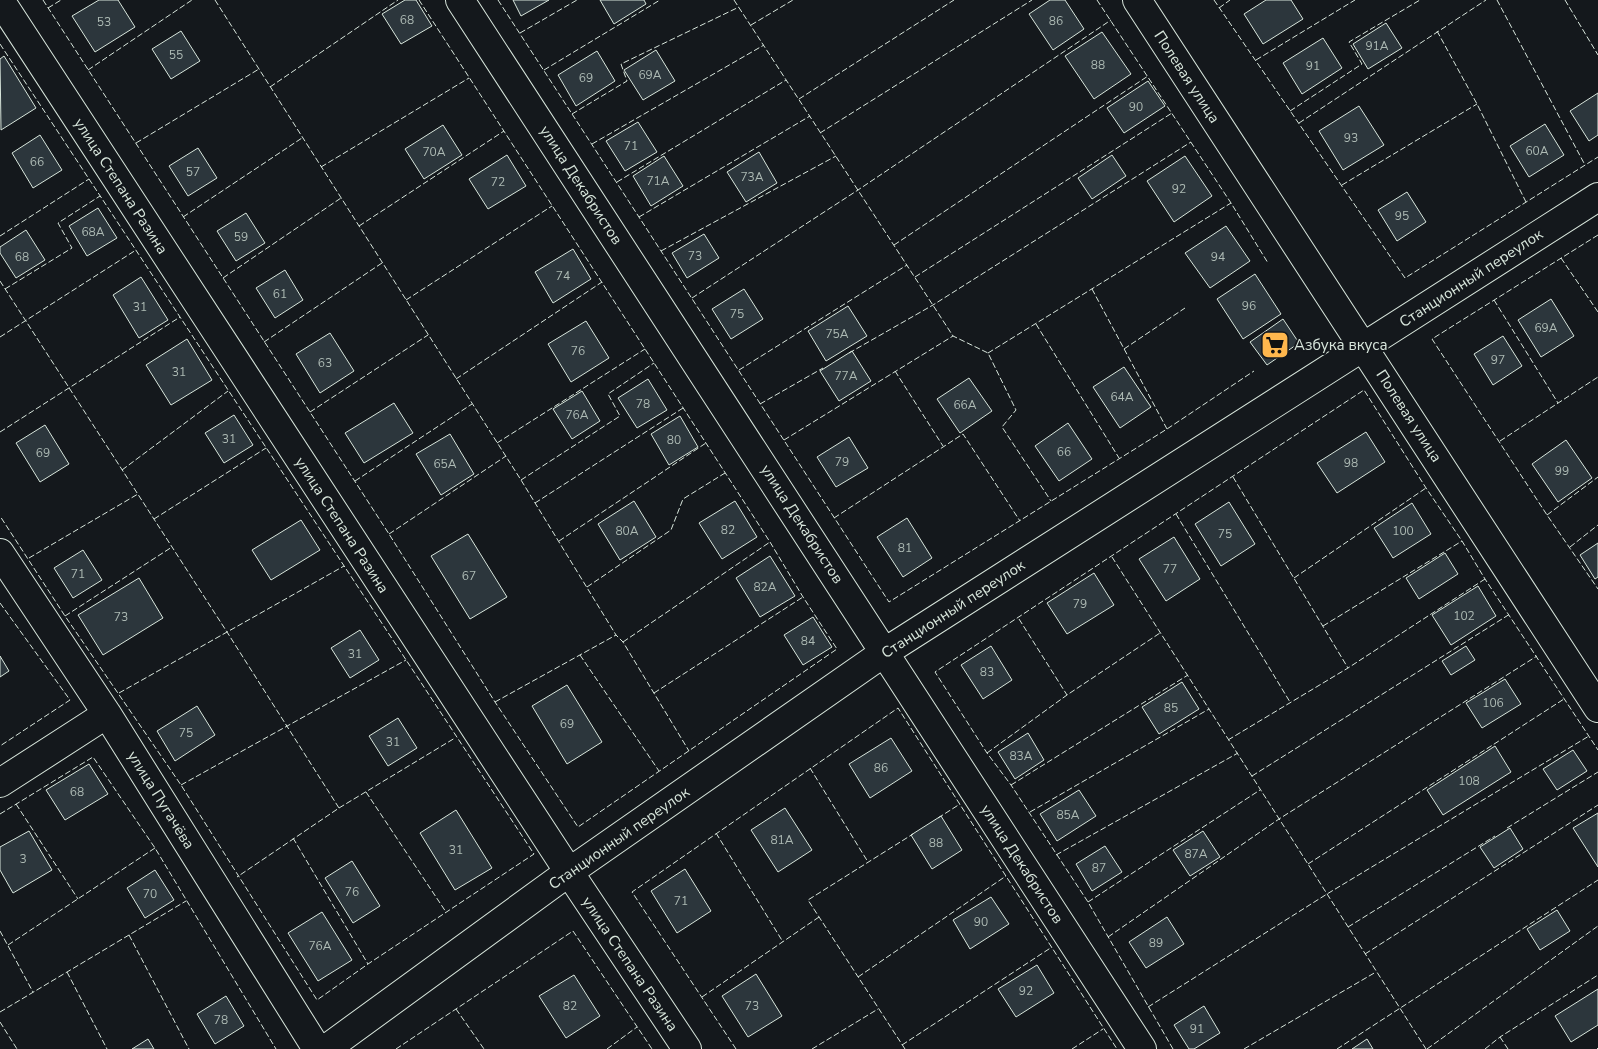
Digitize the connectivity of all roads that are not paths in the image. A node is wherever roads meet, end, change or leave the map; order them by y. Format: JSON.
{"nodes":[{"id":1,"x":0,"y":0,"type":"edge"},
{"id":2,"x":460,"y":0,"type":"edge"},
{"id":3,"x":1137,"y":0,"type":"edge"},
{"id":4,"x":1598,"y":196,"type":"edge"},
{"id":5,"x":1364,"y":347,"type":"junction"},
{"id":6,"x":0,"y":553,"type":"edge"},
{"id":7,"x":885,"y":652,"type":"junction"},
{"id":8,"x":1598,"y":708,"type":"edge"},
{"id":9,"x":107,"y":714,"type":"junction"},
{"id":10,"x":0,"y":783,"type":"edge"},
{"id":11,"x":569,"y":872,"type":"junction"},
{"id":12,"x":318,"y":1049,"type":"edge"},
{"id":13,"x":326,"y":1049,"type":"edge"},
{"id":14,"x":687,"y":1049,"type":"edge"},
{"id":15,"x":1142,"y":1049,"type":"edge"}],
"edges":[{"from":1,"to":11,"type":"street","name":"улица Степана Разина"},
{"from":2,"to":7,"type":"street","name":"улица Декабристов"},
{"from":3,"to":5,"type":"street","name":"Полевая улица"},
{"from":4,"to":5,"type":"street","name":"Станционный переулок"},
{"from":5,"to":7,"type":"street","name":"Станционный переулок"},
{"from":5,"to":8,"type":"street","name":"Полевая улица"},
{"from":6,"to":9,"type":"street","name":"улица Пугачёва"},
{"from":7,"to":11,"type":"street","name":"Станционный переулок"},
{"from":7,"to":15,"type":"street","name":"улица Декабристов"},
{"from":9,"to":10,"type":"street"},
{"from":9,"to":12,"type":"street","name":"улица Пугачёва"},
{"from":11,"to":13,"type":"street","name":"Станционный переулок"},
{"from":11,"to":14,"type":"street","name":"улица Степана Разина"}]}
